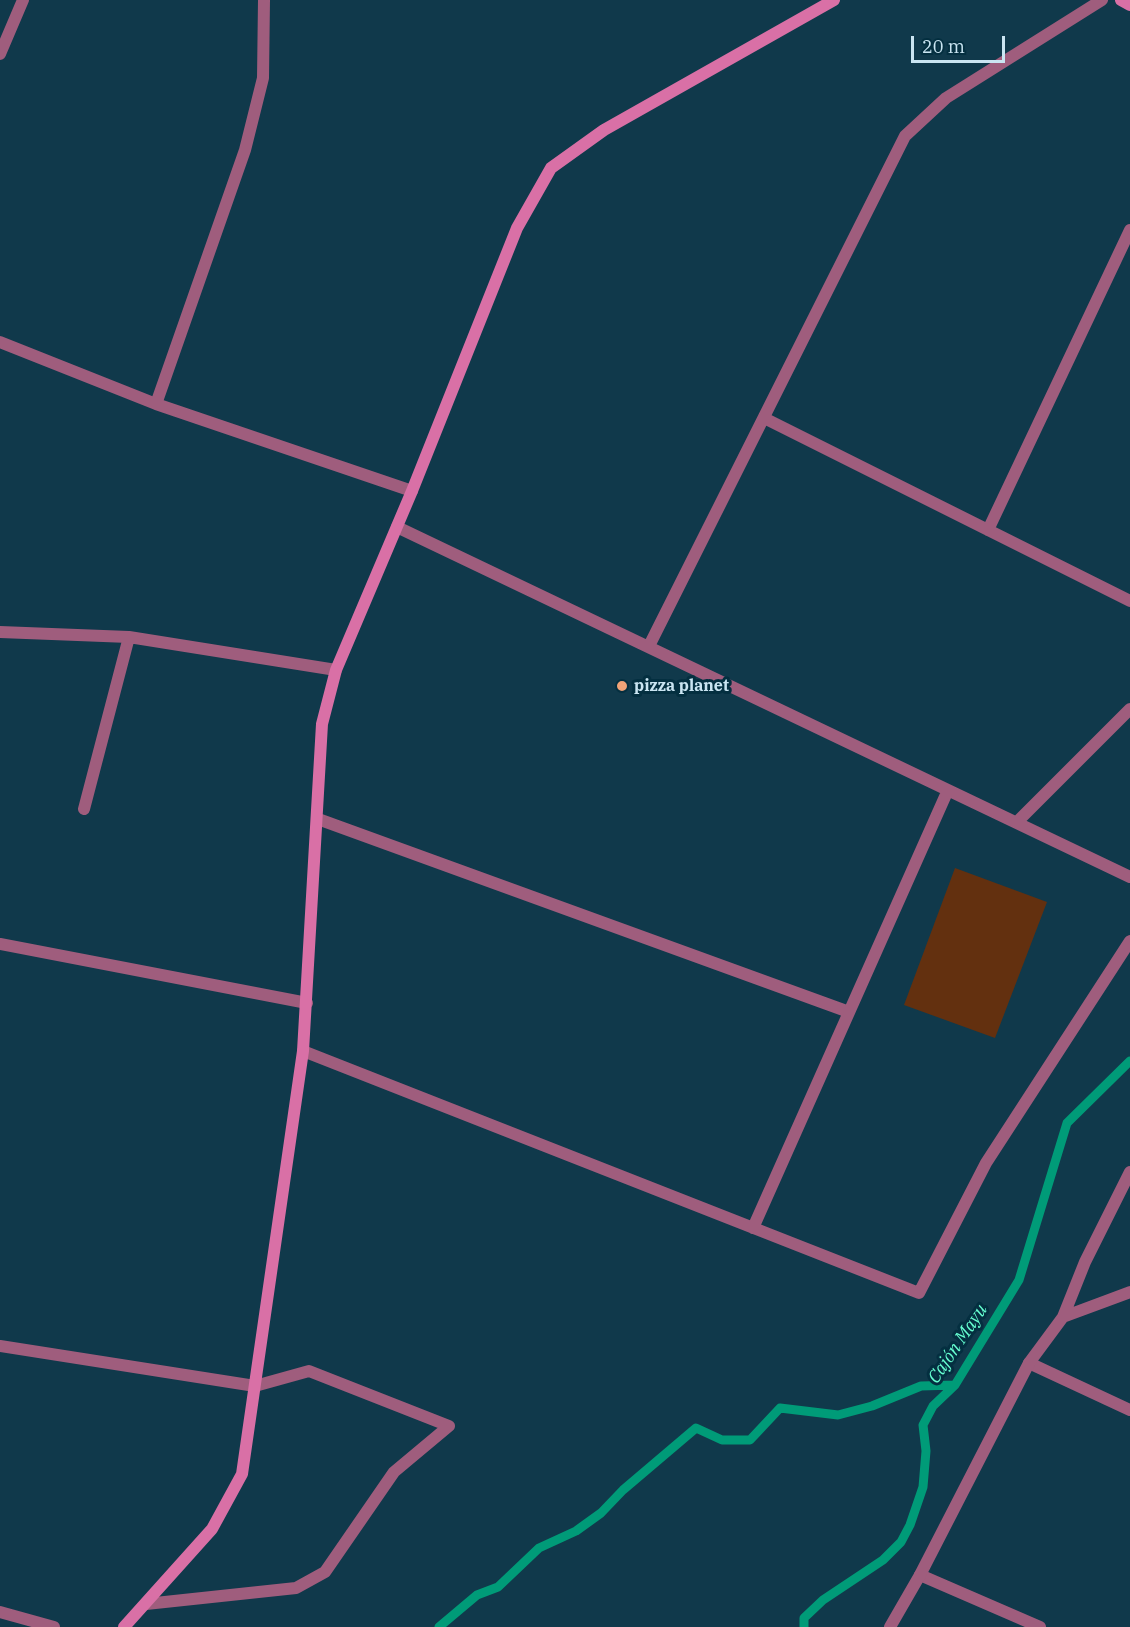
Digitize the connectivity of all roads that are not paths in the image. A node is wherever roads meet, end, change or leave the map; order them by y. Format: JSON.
{"nodes":[{"id":1,"x":23,"y":0,"type":"edge"},
{"id":2,"x":264,"y":0,"type":"edge"},
{"id":3,"x":834,"y":0,"type":"edge"},
{"id":4,"x":1102,"y":0,"type":"edge"},
{"id":5,"x":1120,"y":0,"type":"edge"},
{"id":6,"x":1130,"y":5,"type":"edge"},
{"id":7,"x":0,"y":54,"type":"edge"},
{"id":8,"x":1130,"y":230,"type":"edge"},
{"id":9,"x":0,"y":342,"type":"edge"},
{"id":10,"x":156,"y":404,"type":"junction"},
{"id":11,"x":764,"y":418,"type":"junction"},
{"id":12,"x":412,"y":491,"type":"junction"},
{"id":13,"x":397,"y":526,"type":"junction"},
{"id":14,"x":988,"y":530,"type":"junction"},
{"id":15,"x":1130,"y":601,"type":"edge"},
{"id":16,"x":0,"y":632,"type":"edge"},
{"id":17,"x":129,"y":637,"type":"junction"},
{"id":18,"x":650,"y":646,"type":"junction"},
{"id":19,"x":336,"y":670,"type":"junction"},
{"id":20,"x":1130,"y":709,"type":"edge"},
{"id":21,"x":948,"y":790,"type":"junction"},
{"id":22,"x":84,"y":809,"type":"dead end"},
{"id":23,"x":318,"y":819,"type":"junction"},
{"id":24,"x":1017,"y":822,"type":"junction"},
{"id":25,"x":1130,"y":878,"type":"edge"},
{"id":26,"x":1130,"y":941,"type":"edge"},
{"id":27,"x":0,"y":944,"type":"edge"},
{"id":28,"x":307,"y":1003,"type":"junction"},
{"id":29,"x":849,"y":1012,"type":"junction"},
{"id":30,"x":303,"y":1051,"type":"junction"},
{"id":31,"x":1130,"y":1172,"type":"edge"},
{"id":32,"x":753,"y":1228,"type":"junction"},
{"id":33,"x":1130,"y":1292,"type":"edge"},
{"id":34,"x":1063,"y":1317,"type":"junction"},
{"id":35,"x":0,"y":1346,"type":"edge"},
{"id":36,"x":1029,"y":1363,"type":"junction"},
{"id":37,"x":255,"y":1386,"type":"junction"},
{"id":38,"x":1130,"y":1410,"type":"edge"},
{"id":39,"x":920,"y":1575,"type":"junction"},
{"id":40,"x":146,"y":1604,"type":"junction"},
{"id":41,"x":0,"y":1612,"type":"edge"},
{"id":42,"x":54,"y":1627,"type":"edge"},
{"id":43,"x":124,"y":1627,"type":"edge"},
{"id":44,"x":890,"y":1627,"type":"edge"},
{"id":45,"x":1041,"y":1627,"type":"edge"}],
"edges":[{"from":1,"to":7,"type":"street"},
{"from":2,"to":10,"type":"street"},
{"from":3,"to":12,"type":"street"},
{"from":4,"to":11,"type":"street"},
{"from":5,"to":6,"type":"street"},
{"from":8,"to":14,"type":"street"},
{"from":9,"to":10,"type":"street"},
{"from":10,"to":12,"type":"street"},
{"from":11,"to":14,"type":"street"},
{"from":11,"to":18,"type":"street"},
{"from":12,"to":13,"type":"street"},
{"from":13,"to":18,"type":"street"},
{"from":13,"to":19,"type":"street"},
{"from":14,"to":15,"type":"street"},
{"from":16,"to":17,"type":"street"},
{"from":17,"to":19,"type":"street"},
{"from":17,"to":22,"type":"street"},
{"from":18,"to":21,"type":"street"},
{"from":19,"to":23,"type":"street"},
{"from":20,"to":24,"type":"street"},
{"from":21,"to":24,"type":"street"},
{"from":21,"to":29,"type":"street"},
{"from":23,"to":28,"type":"street"},
{"from":23,"to":29,"type":"street"},
{"from":24,"to":25,"type":"street"},
{"from":26,"to":32,"type":"street"},
{"from":27,"to":28,"type":"street"},
{"from":28,"to":30,"type":"street"},
{"from":29,"to":32,"type":"street"},
{"from":30,"to":32,"type":"street"},
{"from":30,"to":37,"type":"street"},
{"from":31,"to":34,"type":"street"},
{"from":33,"to":34,"type":"street"},
{"from":34,"to":36,"type":"street"},
{"from":35,"to":37,"type":"street"},
{"from":36,"to":38,"type":"street"},
{"from":36,"to":39,"type":"street"},
{"from":37,"to":40,"type":"street"},
{"from":37,"to":40,"type":"street"},
{"from":39,"to":44,"type":"street"},
{"from":39,"to":45,"type":"street"},
{"from":40,"to":43,"type":"street"},
{"from":41,"to":42,"type":"street"}]}
